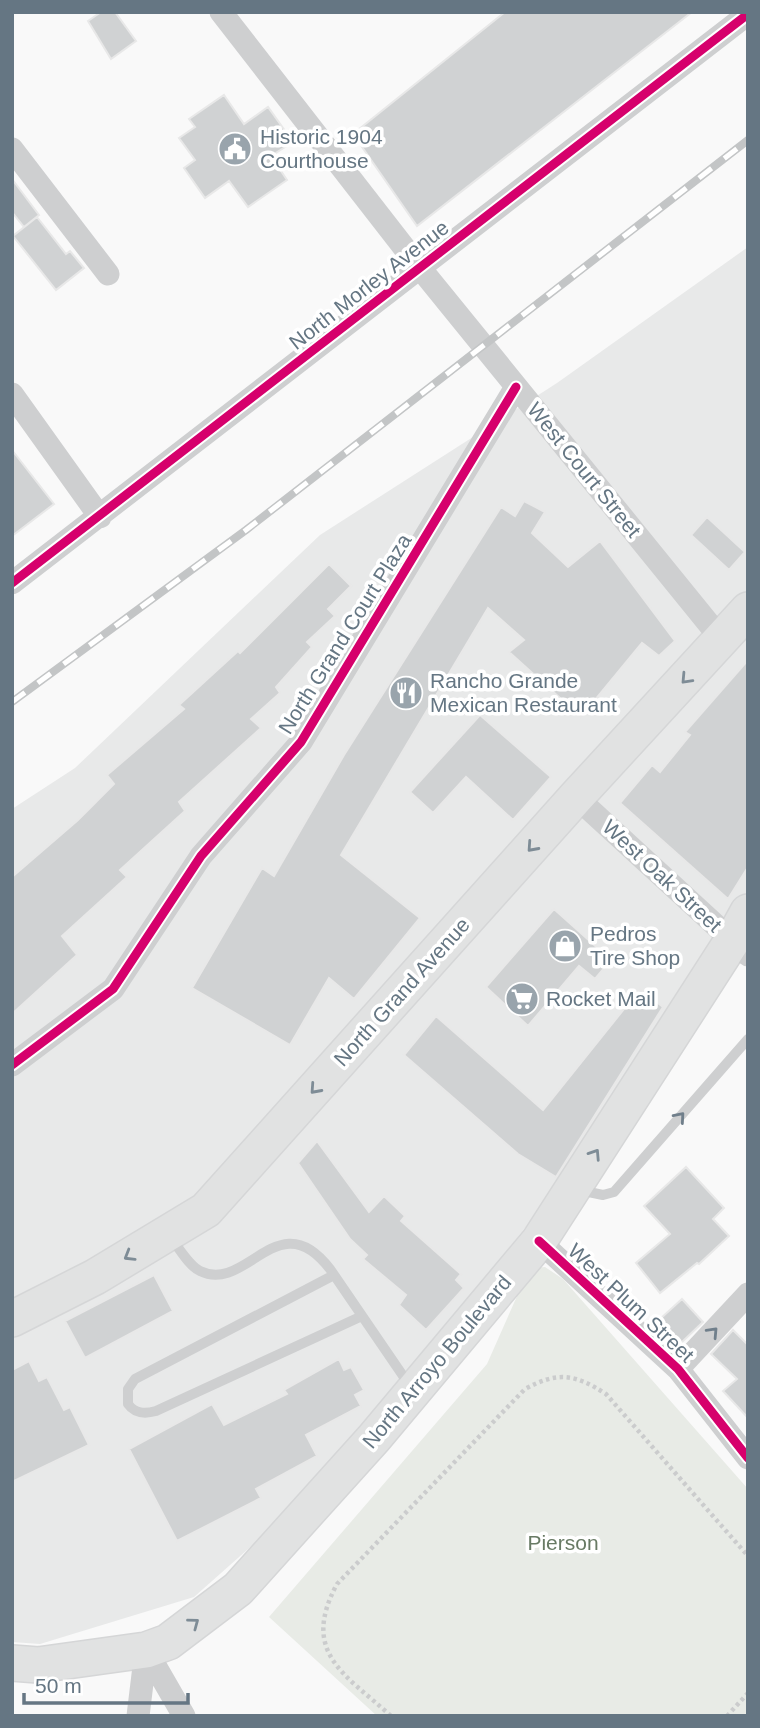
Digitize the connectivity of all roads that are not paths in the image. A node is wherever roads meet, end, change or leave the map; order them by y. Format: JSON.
{"nodes":[{"id":1,"x":221,"y":12,"type":"edge"},
{"id":2,"x":748,"y":14,"type":"edge"},
{"id":3,"x":12,"y":149,"type":"edge"},
{"id":4,"x":419,"y":268,"type":"junction"},
{"id":5,"x":108,"y":274,"type":"dead end"},
{"id":6,"x":516,"y":387,"type":"junction"},
{"id":7,"x":12,"y":394,"type":"edge"},
{"id":8,"x":100,"y":517,"type":"junction"},
{"id":9,"x":12,"y":583,"type":"edge"},
{"id":10,"x":748,"y":610,"type":"edge"},
{"id":11,"x":722,"y":640,"type":"junction"},
{"id":12,"x":576,"y":797,"type":"junction"},
{"id":13,"x":743,"y":936,"type":"edge"},
{"id":14,"x":748,"y":1039,"type":"edge"},
{"id":15,"x":12,"y":1065,"type":"edge"},
{"id":16,"x":573,"y":1188,"type":"junction"},
{"id":17,"x":167,"y":1233,"type":"junction"},
{"id":18,"x":539,"y":1241,"type":"junction"},
{"id":19,"x":334,"y":1275,"type":"junction"},
{"id":20,"x":748,"y":1294,"type":"edge"},
{"id":21,"x":362,"y":1316,"type":"junction"},
{"id":22,"x":12,"y":1319,"type":"edge"},
{"id":23,"x":678,"y":1369,"type":"junction"},
{"id":24,"x":413,"y":1391,"type":"junction"},
{"id":25,"x":748,"y":1458,"type":"edge"},
{"id":26,"x":146,"y":1650,"type":"junction"},
{"id":27,"x":12,"y":1663,"type":"edge"},
{"id":28,"x":138,"y":1716,"type":"edge"},
{"id":29,"x":184,"y":1716,"type":"edge"}],
"edges":[{"from":1,"to":4,"type":"street","name":"West Court Street"},
{"from":2,"to":4,"type":"street","name":"North Morley Avenue"},
{"from":3,"to":5,"type":"street"},
{"from":4,"to":6,"type":"street","name":"West Court Street"},
{"from":4,"to":8,"type":"street","name":"North Morley Avenue"},
{"from":6,"to":11,"type":"street","name":"West Court Street"},
{"from":6,"to":15,"type":"street","name":"North Grand Court Plaza"},
{"from":7,"to":8,"type":"street"},
{"from":8,"to":9,"type":"street","name":"North Morley Avenue"},
{"from":10,"to":11,"type":"main road","name":"North Grand Avenue"},
{"from":11,"to":12,"type":"main road","name":"North Grand Avenue","one_way":true},
{"from":12,"to":13,"type":"street","name":"West Oak Street"},
{"from":12,"to":17,"type":"main road","name":"North Grand Avenue","one_way":true},
{"from":16,"to":13,"type":"main road","name":"North Arroyo Boulevard","one_way":true},
{"from":16,"to":14,"type":"lane","one_way":true},
{"from":16,"to":18,"type":"main road","name":"North Arroyo Boulevard"},
{"from":17,"to":19,"type":"lane"},
{"from":17,"to":22,"type":"main road","name":"North Grand Avenue","one_way":true},
{"from":18,"to":23,"type":"street","name":"West Plum Street"},
{"from":18,"to":24,"type":"main road","name":"North Arroyo Boulevard"},
{"from":19,"to":21,"type":"lane"},
{"from":19,"to":21,"type":"lane"},
{"from":23,"to":20,"type":"street","one_way":true},
{"from":21,"to":24,"type":"lane"},
{"from":23,"to":25,"type":"street","name":"West Plum Street"},
{"from":26,"to":24,"type":"main road","name":"North Arroyo Boulevard","one_way":true},
{"from":26,"to":27,"type":"main road","name":"North Arroyo Boulevard"},
{"from":26,"to":28,"type":"street"},
{"from":26,"to":29,"type":"street"}]}
